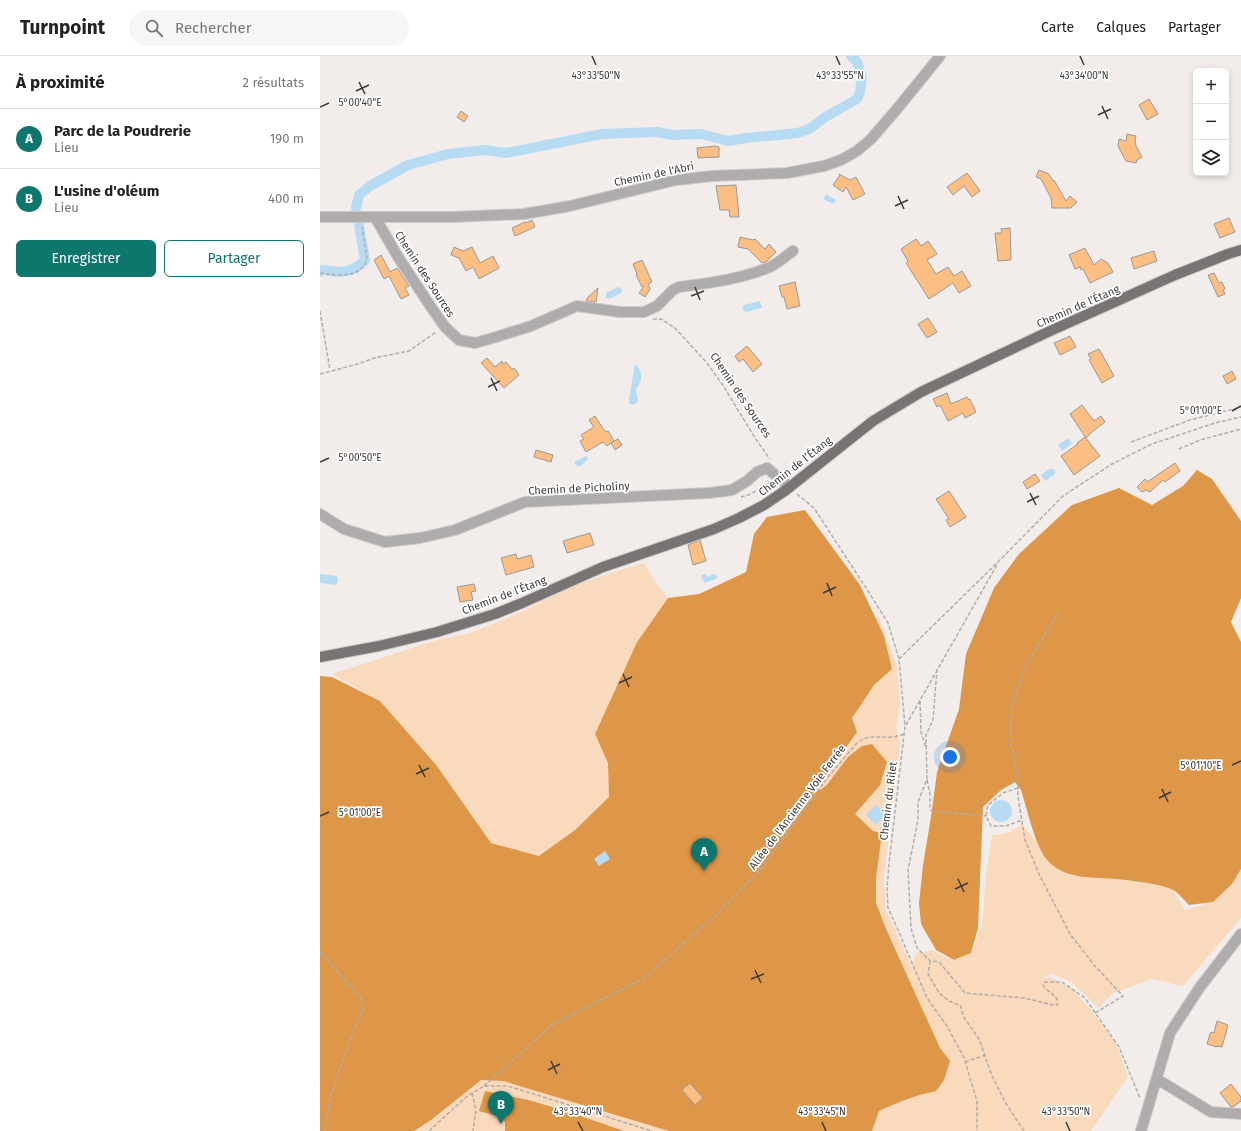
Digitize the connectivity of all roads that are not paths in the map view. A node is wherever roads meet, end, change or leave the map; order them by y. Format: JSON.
{"nodes":[{"id":1,"x":940,"y":56,"type":"edge"},
{"id":2,"x":320,"y":217,"type":"edge"},
{"id":3,"x":375,"y":217,"type":"junction"},
{"id":4,"x":1241,"y":250,"type":"edge"},
{"id":5,"x":793,"y":251,"type":"dead end"},
{"id":6,"x":792,"y":485,"type":"junction"},
{"id":7,"x":320,"y":514,"type":"edge"},
{"id":8,"x":320,"y":657,"type":"edge"},
{"id":9,"x":1241,"y":934,"type":"edge"},
{"id":10,"x":1157,"y":1079,"type":"junction"},
{"id":11,"x":1241,"y":1114,"type":"edge"},
{"id":12,"x":1140,"y":1131,"type":"edge"}],
"edges":[{"from":1,"to":3,"type":"street","name":"Chemin de l'Abri"},
{"from":2,"to":3,"type":"street","name":"Chemin de l'Abri"},
{"from":3,"to":5,"type":"street","name":"Chemin des Sources"},
{"from":4,"to":6,"type":"main road","name":"Chemin de l’Étang"},
{"from":6,"to":7,"type":"street","name":"Chemin de Picholiny"},
{"from":6,"to":8,"type":"main road","name":"Chemin de l’Étang"},
{"from":9,"to":10,"type":"street"},
{"from":10,"to":11,"type":"street"},
{"from":10,"to":12,"type":"street"}]}
